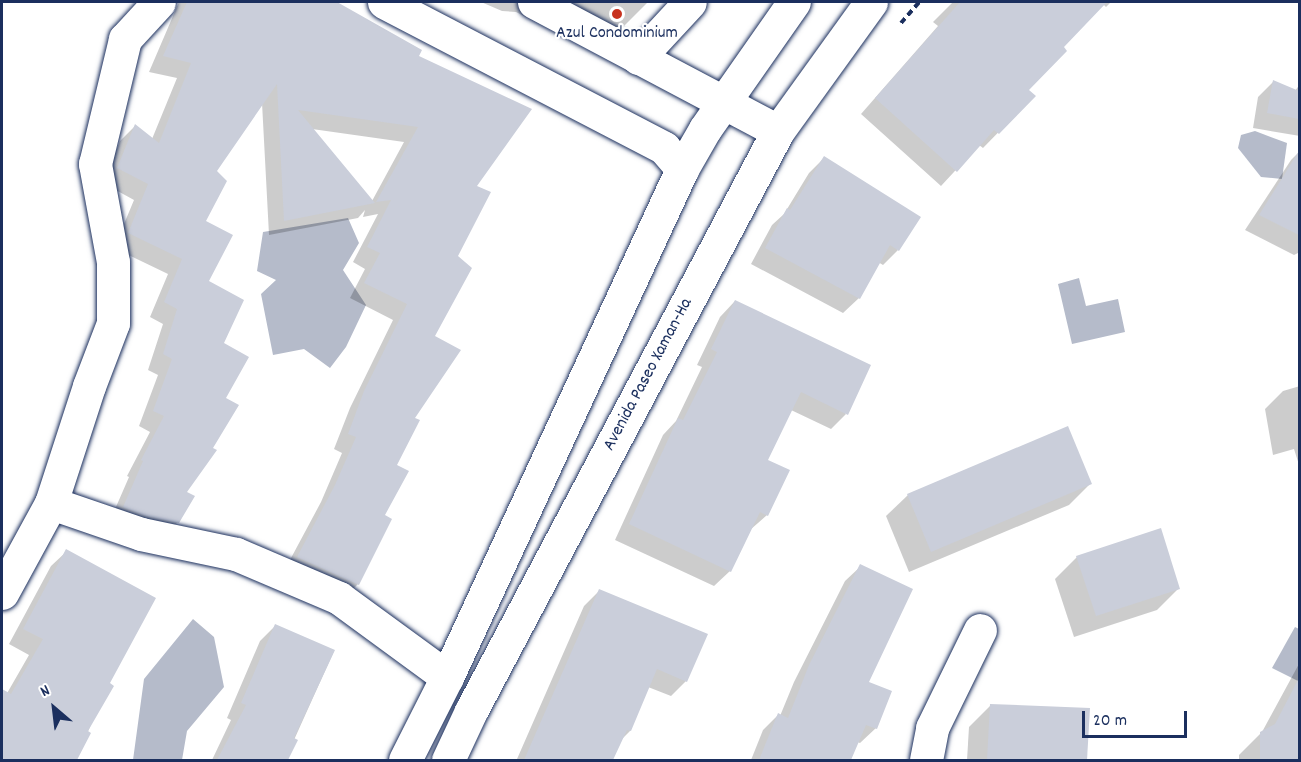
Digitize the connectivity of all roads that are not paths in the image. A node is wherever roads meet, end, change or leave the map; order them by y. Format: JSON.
{"nodes":[{"id":1,"x":159,"y":2,"type":"edge"},
{"id":2,"x":384,"y":2,"type":"edge"},
{"id":3,"x":534,"y":2,"type":"edge"},
{"id":4,"x":690,"y":2,"type":"edge"},
{"id":5,"x":795,"y":2,"type":"edge"},
{"id":6,"x":871,"y":2,"type":"edge"},
{"id":7,"x":638,"y":58,"type":"junction"},
{"id":8,"x":724,"y":104,"type":"junction"},
{"id":9,"x":778,"y":131,"type":"junction"},
{"id":10,"x":682,"y":169,"type":"junction"},
{"id":11,"x":51,"y":503,"type":"junction"},
{"id":12,"x":2,"y":593,"type":"edge"},
{"id":13,"x":980,"y":630,"type":"dead end"},
{"id":14,"x":447,"y":678,"type":"junction"},
{"id":15,"x":405,"y":760,"type":"edge"},
{"id":16,"x":448,"y":760,"type":"edge"},
{"id":17,"x":926,"y":760,"type":"edge"}],
"edges":[{"from":1,"to":11,"type":"street"},
{"from":2,"to":10,"type":"street"},
{"from":3,"to":7,"type":"street"},
{"from":4,"to":7,"type":"street"},
{"from":5,"to":8,"type":"street"},
{"from":6,"to":9,"type":"street","name":"Avenida Paseo Xaman-Ha"},
{"from":7,"to":8,"type":"street"},
{"from":8,"to":9,"type":"street"},
{"from":8,"to":10,"type":"street"},
{"from":9,"to":16,"type":"street","name":"Avenida Paseo Xaman-Ha"},
{"from":10,"to":14,"type":"street"},
{"from":11,"to":12,"type":"street"},
{"from":11,"to":14,"type":"street"},
{"from":13,"to":17,"type":"street"},
{"from":14,"to":15,"type":"street"}]}
